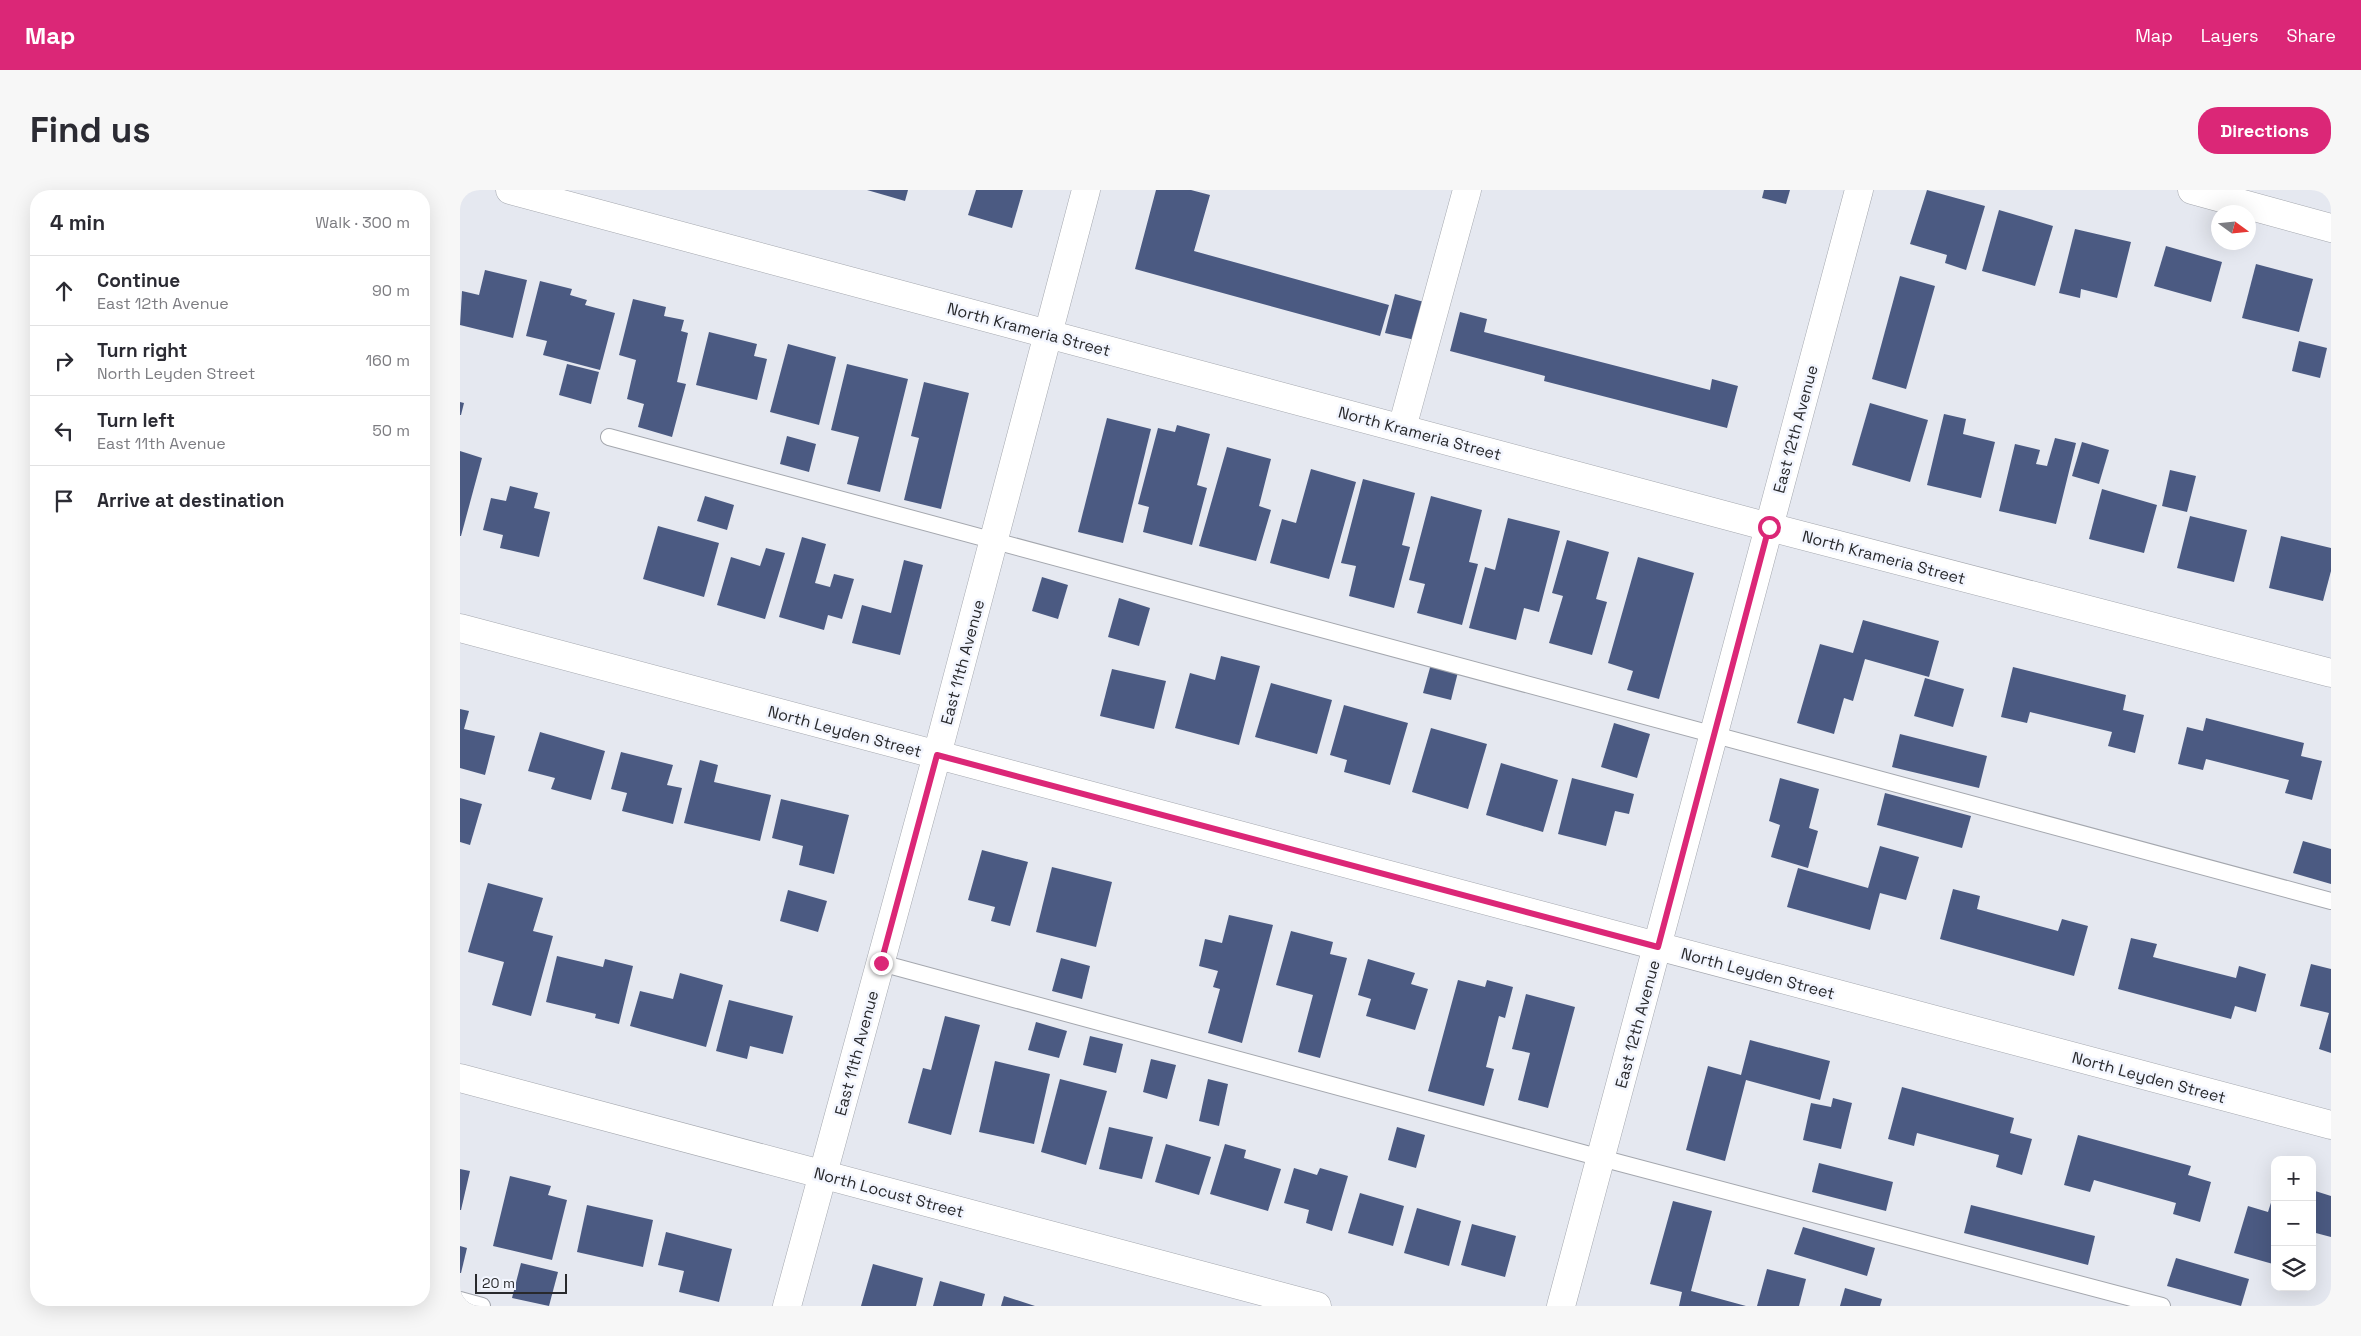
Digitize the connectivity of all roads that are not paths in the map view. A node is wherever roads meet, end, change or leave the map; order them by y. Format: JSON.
{"nodes":[{"id":1,"x":510,"y":190,"type":"edge"},
{"id":2,"x":1086,"y":190,"type":"edge"},
{"id":3,"x":1467,"y":190,"type":"edge"},
{"id":4,"x":1859,"y":190,"type":"edge"},
{"id":5,"x":2192,"y":190,"type":"edge"},
{"id":6,"x":2331,"y":228,"type":"edge"},
{"id":7,"x":1048,"y":334,"type":"junction"},
{"id":8,"x":1402,"y":428,"type":"junction"},
{"id":9,"x":609,"y":438,"type":"dead end"},
{"id":10,"x":1769,"y":527,"type":"junction"},
{"id":11,"x":993,"y":540,"type":"junction"},
{"id":12,"x":460,"y":628,"type":"edge"},
{"id":13,"x":2331,"y":674,"type":"edge"},
{"id":14,"x":1714,"y":736,"type":"junction"},
{"id":15,"x":937,"y":755,"type":"junction"},
{"id":16,"x":2331,"y":901,"type":"edge"},
{"id":17,"x":1658,"y":947,"type":"junction"},
{"id":18,"x":881,"y":963,"type":"junction"},
{"id":19,"x":460,"y":1078,"type":"edge"},
{"id":20,"x":2331,"y":1125,"type":"edge"},
{"id":21,"x":1601,"y":1158,"type":"junction"},
{"id":22,"x":822,"y":1174,"type":"junction"},
{"id":23,"x":460,"y":1300,"type":"edge"},
{"id":24,"x":482,"y":1306,"type":"edge"},
{"id":25,"x":787,"y":1306,"type":"edge"},
{"id":26,"x":1317,"y":1306,"type":"edge"},
{"id":27,"x":1561,"y":1306,"type":"edge"},
{"id":28,"x":2162,"y":1306,"type":"edge"}],
"edges":[{"from":1,"to":7,"type":"street","name":"North Krameria Street"},
{"from":2,"to":7,"type":"street","name":"East 11th Avenue"},
{"from":3,"to":8,"type":"street"},
{"from":4,"to":10,"type":"street","name":"East 12th Avenue"},
{"from":5,"to":6,"type":"street"},
{"from":7,"to":8,"type":"street","name":"North Krameria Street"},
{"from":7,"to":11,"type":"street","name":"East 11th Avenue"},
{"from":8,"to":10,"type":"street","name":"North Krameria Street"},
{"from":9,"to":11,"type":"lane"},
{"from":10,"to":13,"type":"street","name":"North Krameria Street"},
{"from":10,"to":14,"type":"street","name":"East 12th Avenue"},
{"from":11,"to":14,"type":"lane"},
{"from":11,"to":15,"type":"street","name":"East 11th Avenue"},
{"from":12,"to":15,"type":"street","name":"North Leyden Street"},
{"from":14,"to":16,"type":"lane"},
{"from":14,"to":17,"type":"street","name":"East 12th Avenue"},
{"from":15,"to":17,"type":"street","name":"North Leyden Street"},
{"from":15,"to":18,"type":"street","name":"East 11th Avenue"},
{"from":17,"to":20,"type":"street","name":"North Leyden Street"},
{"from":17,"to":21,"type":"street","name":"East 12th Avenue"},
{"from":18,"to":21,"type":"lane"},
{"from":18,"to":22,"type":"street","name":"East 11th Avenue"},
{"from":19,"to":22,"type":"street","name":"North Locust Street"},
{"from":21,"to":27,"type":"street","name":"East 12th Avenue"},
{"from":21,"to":28,"type":"lane"},
{"from":22,"to":25,"type":"street","name":"East 11th Avenue"},
{"from":22,"to":26,"type":"street","name":"North Locust Street"},
{"from":23,"to":24,"type":"lane"}]}
